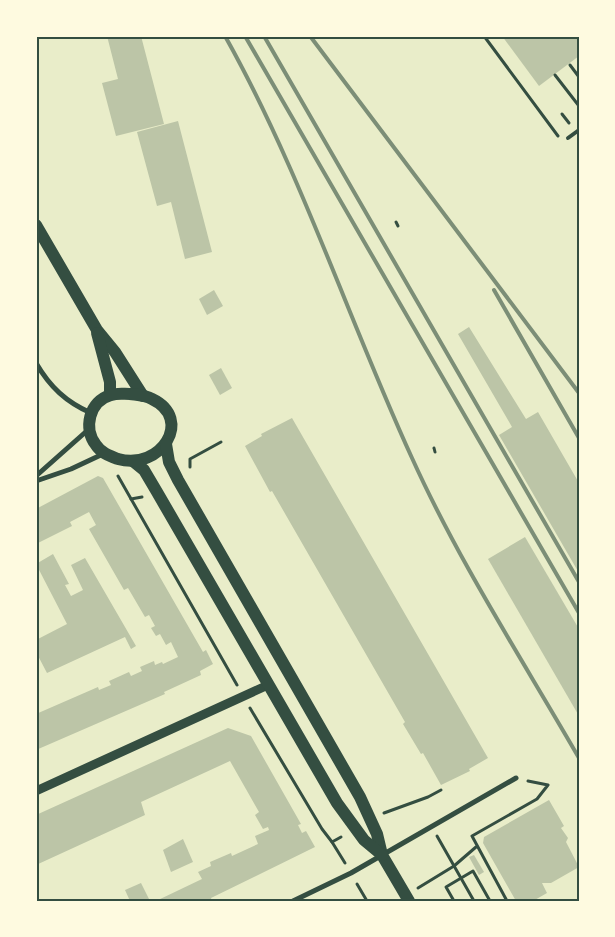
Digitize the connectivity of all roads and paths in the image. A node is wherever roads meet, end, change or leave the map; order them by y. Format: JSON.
{"nodes":[{"id":1,"x":484,"y":36,"type":"edge"},
{"id":2,"x":570,"y":65,"type":"dead end"},
{"id":3,"x":556,"y":75,"type":"dead end"},
{"id":4,"x":579,"y":77,"type":"edge"},
{"id":5,"x":579,"y":106,"type":"edge"},
{"id":6,"x":579,"y":130,"type":"edge"},
{"id":7,"x":559,"y":137,"type":"dead end"},
{"id":8,"x":568,"y":138,"type":"dead end"},
{"id":9,"x":396,"y":222,"type":"dead end"},
{"id":10,"x":36,"y":225,"type":"edge"},
{"id":11,"x":398,"y":226,"type":"dead end"},
{"id":12,"x":97,"y":330,"type":"junction"},
{"id":13,"x":36,"y":363,"type":"edge"},
{"id":14,"x":110,"y":395,"type":"junction"},
{"id":15,"x":143,"y":396,"type":"junction"},
{"id":16,"x":92,"y":413,"type":"junction"},
{"id":17,"x":89,"y":429,"type":"junction"},
{"id":18,"x":166,"y":444,"type":"junction"},
{"id":19,"x":104,"y":453,"type":"junction"},
{"id":20,"x":134,"y":461,"type":"junction"},
{"id":21,"x":117,"y":474,"type":"dead end"},
{"id":22,"x":36,"y":476,"type":"edge"},
{"id":23,"x":36,"y":481,"type":"edge"},
{"id":24,"x":268,"y":685,"type":"junction"},
{"id":25,"x":242,"y":696,"type":"junction"},
{"id":26,"x":516,"y":778,"type":"joint"},
{"id":27,"x":36,"y":791,"type":"edge"},
{"id":28,"x":432,"y":827,"type":"junction"},
{"id":29,"x":332,"y":842,"type":"dead end"},
{"id":30,"x":476,"y":847,"type":"junction"},
{"id":31,"x":382,"y":856,"type":"junction"},
{"id":32,"x":454,"y":866,"type":"junction"},
{"id":33,"x":461,"y":878,"type":"junction"},
{"id":34,"x":407,"y":898,"type":"edge"},
{"id":35,"x":293,"y":901,"type":"edge"},
{"id":36,"x":454,"y":901,"type":"edge"},
{"id":37,"x":474,"y":901,"type":"edge"},
{"id":38,"x":490,"y":901,"type":"edge"},
{"id":39,"x":507,"y":901,"type":"edge"}],
"edges":[{"from":1,"to":7,"type":"path"},
{"from":2,"to":4,"type":"path"},
{"from":3,"to":5,"type":"path"},
{"from":6,"to":8,"type":"lane"},
{"from":9,"to":11,"type":"path"},
{"from":10,"to":12,"type":"main road"},
{"from":12,"to":14,"type":"main road"},
{"from":12,"to":15,"type":"main road"},
{"from":13,"to":16,"type":"street"},
{"from":14,"to":15,"type":"main road"},
{"from":14,"to":16,"type":"main road"},
{"from":15,"to":18,"type":"main road"},
{"from":16,"to":17,"type":"main road"},
{"from":17,"to":19,"type":"main road"},
{"from":17,"to":22,"type":"street"},
{"from":18,"to":20,"type":"main road"},
{"from":18,"to":31,"type":"main road"},
{"from":19,"to":20,"type":"main road"},
{"from":19,"to":23,"type":"street"},
{"from":20,"to":24,"type":"main road"},
{"from":21,"to":25,"type":"path"},
{"from":24,"to":25,"type":"street"},
{"from":24,"to":31,"type":"main road"},
{"from":25,"to":27,"type":"street"},
{"from":25,"to":29,"type":"path"},
{"from":26,"to":28,"type":"street"},
{"from":26,"to":30,"type":"path"},
{"from":28,"to":31,"type":"street"},
{"from":28,"to":32,"type":"path"},
{"from":30,"to":32,"type":"path"},
{"from":30,"to":39,"type":"path"},
{"from":31,"to":34,"type":"main road"},
{"from":31,"to":35,"type":"street"},
{"from":32,"to":33,"type":"path"},
{"from":32,"to":34,"type":"path"},
{"from":33,"to":36,"type":"path"},
{"from":33,"to":37,"type":"path"},
{"from":33,"to":38,"type":"path"}]}
